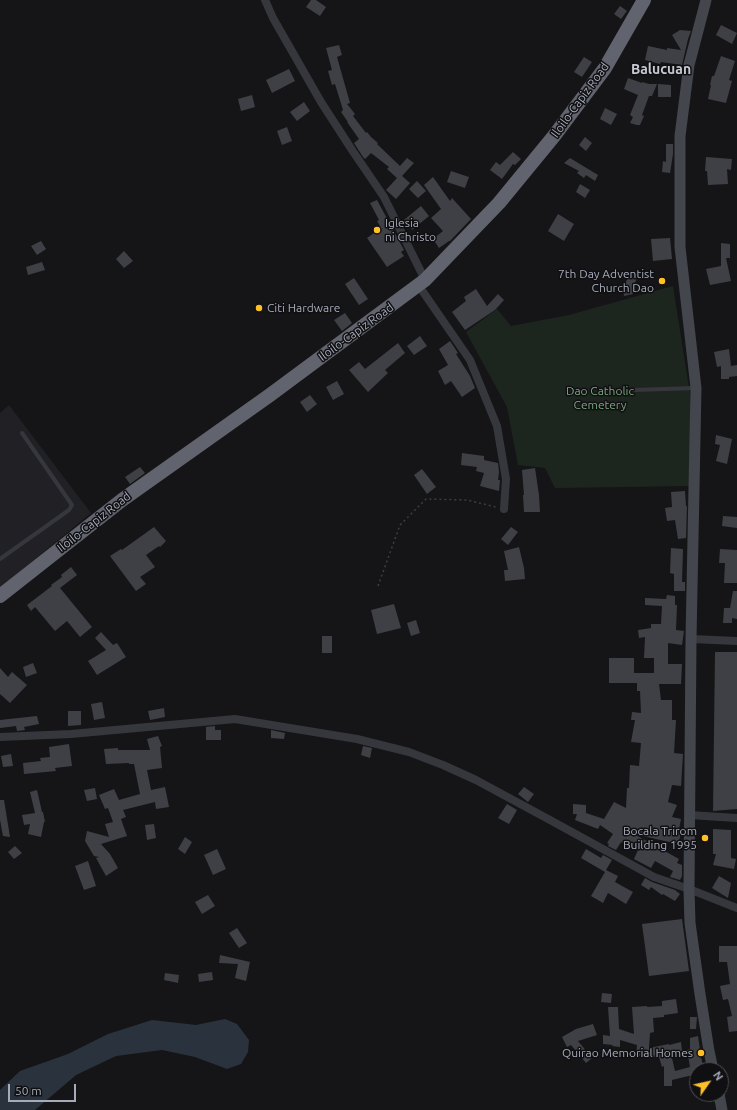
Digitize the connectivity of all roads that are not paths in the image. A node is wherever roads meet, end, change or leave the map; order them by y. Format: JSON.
{"nodes":[{"id":1,"x":265,"y":0,"type":"edge"},
{"id":2,"x":644,"y":0,"type":"edge"},
{"id":3,"x":706,"y":0,"type":"edge"},
{"id":4,"x":422,"y":283,"type":"junction"},
{"id":5,"x":696,"y":388,"type":"junction"},
{"id":6,"x":634,"y":390,"type":"dead end"},
{"id":7,"x":22,"y":433,"type":"dead end"},
{"id":8,"x":504,"y":509,"type":"road end"},
{"id":9,"x":0,"y":559,"type":"edge"},
{"id":10,"x":0,"y":596,"type":"edge"},
{"id":11,"x":691,"y":639,"type":"junction"},
{"id":12,"x":737,"y":641,"type":"edge"},
{"id":13,"x":0,"y":737,"type":"edge"},
{"id":14,"x":690,"y":815,"type":"junction"},
{"id":15,"x":737,"y":818,"type":"edge"},
{"id":16,"x":689,"y":889,"type":"junction"},
{"id":17,"x":737,"y":908,"type":"edge"},
{"id":18,"x":711,"y":1062,"type":"edge"}],
"edges":[{"from":1,"to":4,"type":"street"},
{"from":2,"to":4,"type":"highway","name":"Iloilo-Capiz Road"},
{"from":3,"to":5,"type":"street"},
{"from":4,"to":8,"type":"street"},
{"from":4,"to":10,"type":"highway","name":"Iloilo-Capiz Road"},
{"from":5,"to":6,"type":"lane"},
{"from":5,"to":11,"type":"street"},
{"from":7,"to":9,"type":"lane"},
{"from":11,"to":12,"type":"street"},
{"from":11,"to":14,"type":"street"},
{"from":13,"to":16,"type":"street"},
{"from":14,"to":15,"type":"street"},
{"from":14,"to":16,"type":"street"},
{"from":16,"to":17,"type":"street"},
{"from":16,"to":18,"type":"street"}]}
